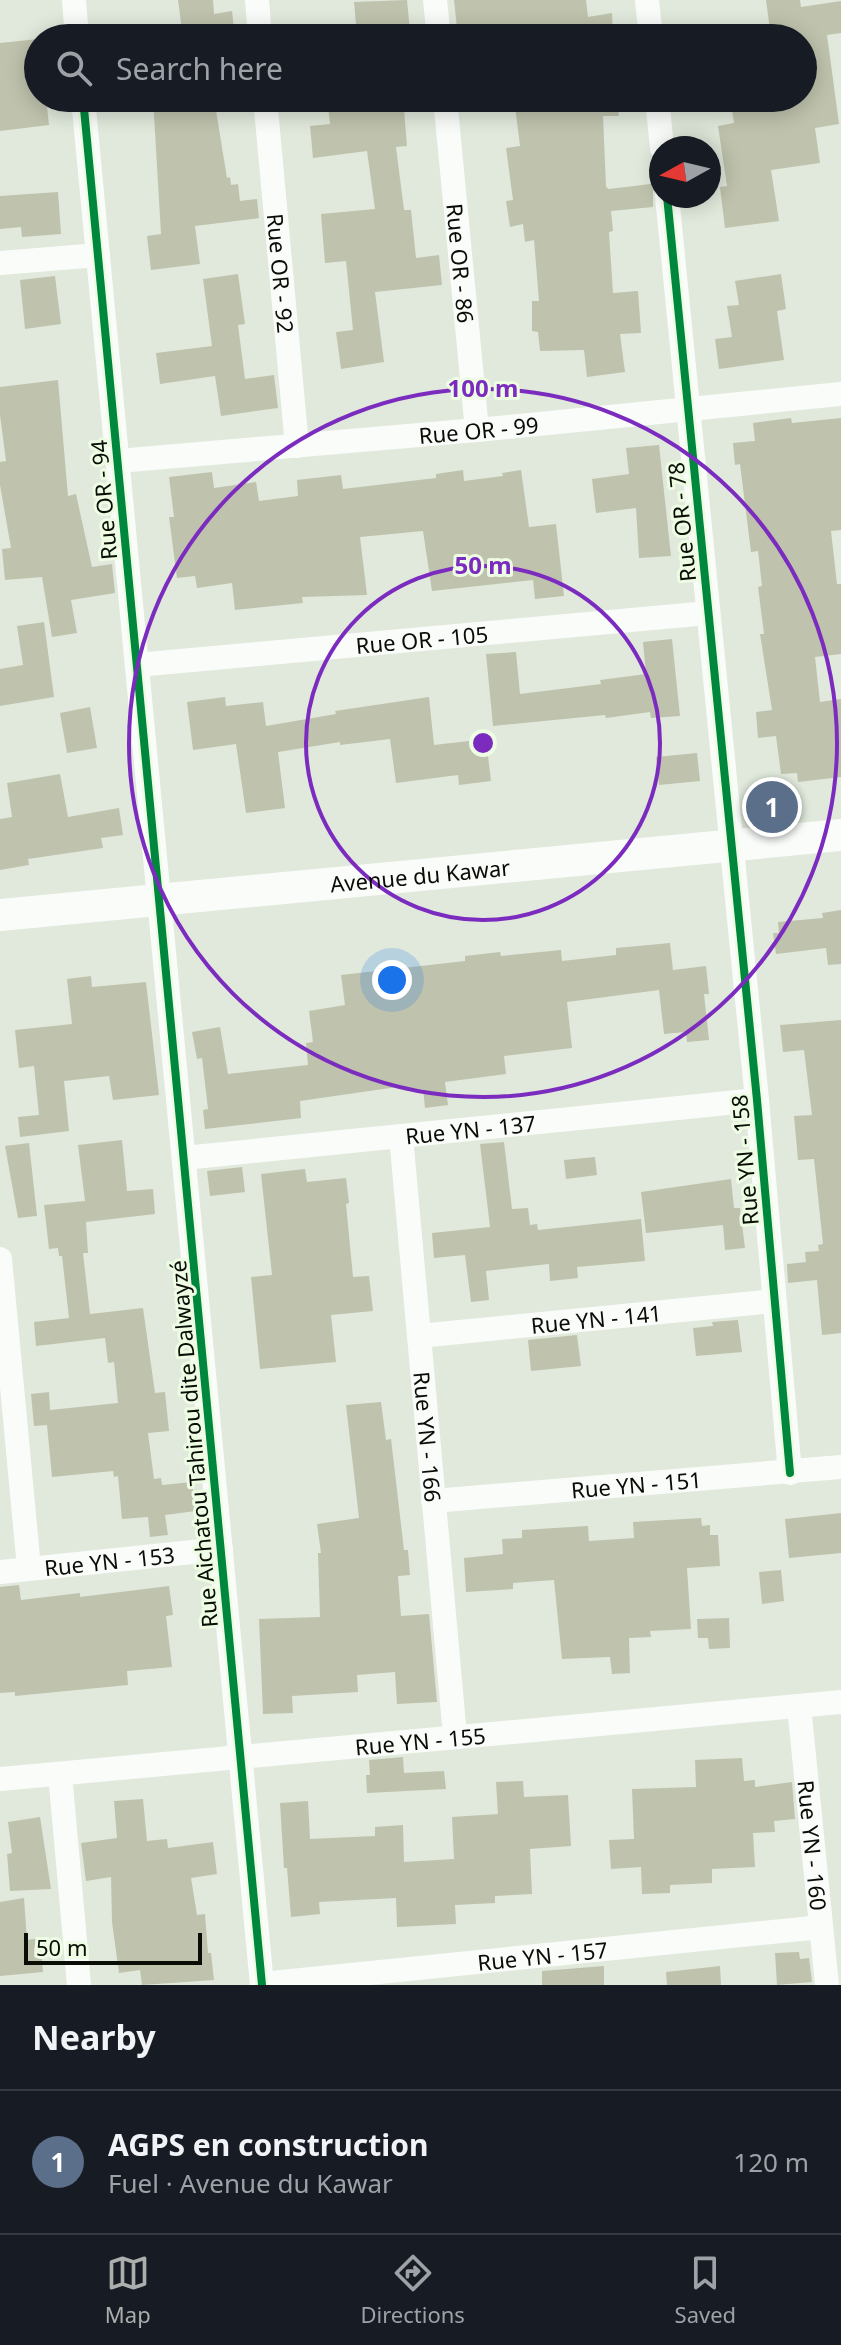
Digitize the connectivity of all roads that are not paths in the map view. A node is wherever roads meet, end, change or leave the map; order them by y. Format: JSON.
{"nodes":[{"id":1,"x":74,"y":0,"type":"edge"},
{"id":2,"x":257,"y":0,"type":"edge"},
{"id":3,"x":435,"y":0,"type":"edge"},
{"id":4,"x":647,"y":0,"type":"edge"},
{"id":5,"x":76,"y":24,"type":"edge"},
{"id":6,"x":259,"y":24,"type":"edge"},
{"id":7,"x":438,"y":24,"type":"edge"},
{"id":8,"x":650,"y":24,"type":"edge"},
{"id":9,"x":84,"y":112,"type":"edge"},
{"id":10,"x":266,"y":112,"type":"edge"},
{"id":11,"x":446,"y":112,"type":"edge"},
{"id":12,"x":658,"y":112,"type":"edge"},
{"id":13,"x":661,"y":136,"type":"edge"},
{"id":14,"x":668,"y":208,"type":"edge"},
{"id":15,"x":98,"y":255,"type":"junction"},
{"id":16,"x":0,"y":263,"type":"edge"},
{"id":17,"x":841,"y":394,"type":"edge"},
{"id":18,"x":688,"y":409,"type":"junction"},
{"id":19,"x":477,"y":430,"type":"junction"},
{"id":20,"x":297,"y":446,"type":"junction"},
{"id":21,"x":118,"y":461,"type":"junction"},
{"id":22,"x":708,"y":613,"type":"junction"},
{"id":23,"x":137,"y":665,"type":"junction"},
{"id":24,"x":841,"y":835,"type":"edge"},
{"id":25,"x":731,"y":844,"type":"junction"},
{"id":26,"x":159,"y":899,"type":"junction"},
{"id":27,"x":0,"y":915,"type":"edge"},
{"id":28,"x":757,"y":1100,"type":"junction"},
{"id":29,"x":401,"y":1136,"type":"junction"},
{"id":30,"x":184,"y":1158,"type":"junction"},
{"id":31,"x":0,"y":1259,"type":"edge"},
{"id":32,"x":774,"y":1301,"type":"junction"},
{"id":33,"x":419,"y":1336,"type":"junction"},
{"id":34,"x":841,"y":1467,"type":"edge"},
{"id":35,"x":790,"y":1473,"type":"junction"},
{"id":36,"x":433,"y":1501,"type":"junction"},
{"id":37,"x":221,"y":1549,"type":"junction"},
{"id":38,"x":29,"y":1568,"type":"junction"},
{"id":39,"x":0,"y":1572,"type":"edge"},
{"id":40,"x":841,"y":1702,"type":"edge"},
{"id":41,"x":799,"y":1706,"type":"junction"},
{"id":42,"x":455,"y":1736,"type":"junction"},
{"id":43,"x":240,"y":1757,"type":"junction"},
{"id":44,"x":60,"y":1774,"type":"junction"},
{"id":45,"x":0,"y":1779,"type":"edge"},
{"id":46,"x":821,"y":1927,"type":"junction"},
{"id":47,"x":262,"y":1984,"type":"edge"},
{"id":48,"x":79,"y":1985,"type":"edge"},
{"id":49,"x":827,"y":1985,"type":"edge"}],
"edges":[{"from":1,"to":5,"type":"street"},
{"from":2,"to":6,"type":"street"},
{"from":3,"to":7,"type":"street"},
{"from":4,"to":8,"type":"street"},
{"from":9,"to":15,"type":"street","name":"Rue OR - 94"},
{"from":10,"to":20,"type":"street","name":"Rue OR - 92"},
{"from":11,"to":19,"type":"street","name":"Rue OR - 86"},
{"from":12,"to":13,"type":"street"},
{"from":14,"to":18,"type":"street","name":"Rue OR - 78"},
{"from":15,"to":16,"type":"street"},
{"from":15,"to":21,"type":"street","name":"Rue OR - 94"},
{"from":17,"to":18,"type":"street","name":"Rue OR - 99"},
{"from":18,"to":19,"type":"street","name":"Rue OR - 99"},
{"from":18,"to":22,"type":"street","name":"Rue OR - 78"},
{"from":19,"to":20,"type":"street","name":"Rue OR - 99"},
{"from":20,"to":21,"type":"street","name":"Rue OR - 99"},
{"from":21,"to":23,"type":"street","name":"Rue OR - 94"},
{"from":22,"to":23,"type":"street","name":"Rue OR - 105"},
{"from":22,"to":25,"type":"street","name":"Rue OR - 78"},
{"from":23,"to":26,"type":"street","name":"Rue OR - 94"},
{"from":24,"to":25,"type":"street","name":"Avenue du Kawar"},
{"from":25,"to":26,"type":"street","name":"Avenue du Kawar"},
{"from":25,"to":28,"type":"street","name":"Rue YN - 158"},
{"from":26,"to":27,"type":"street","name":"Avenue du Kawar"},
{"from":26,"to":30,"type":"street","name":"Rue Aichatou Tahirou dite Dalwayzé"},
{"from":28,"to":29,"type":"street","name":"Rue YN - 137"},
{"from":28,"to":32,"type":"street","name":"Rue YN - 158"},
{"from":29,"to":30,"type":"street","name":"Rue YN - 137"},
{"from":29,"to":33,"type":"street","name":"Rue YN - 166"},
{"from":30,"to":37,"type":"street","name":"Rue Aichatou Tahirou dite Dalwayzé"},
{"from":31,"to":38,"type":"street"},
{"from":32,"to":33,"type":"street","name":"Rue YN - 141"},
{"from":32,"to":35,"type":"street","name":"Rue YN - 158"},
{"from":33,"to":36,"type":"street","name":"Rue YN - 166"},
{"from":34,"to":35,"type":"street","name":"Rue YN - 151"},
{"from":35,"to":36,"type":"street","name":"Rue YN - 151"},
{"from":36,"to":42,"type":"street","name":"Rue YN - 166"},
{"from":37,"to":38,"type":"street","name":"Rue YN - 153"},
{"from":37,"to":43,"type":"street","name":"Rue Aichatou Tahirou dite Dalwayzé"},
{"from":38,"to":39,"type":"street","name":"Rue YN - 153"},
{"from":40,"to":41,"type":"street","name":"Rue YN - 155"},
{"from":41,"to":42,"type":"street","name":"Rue YN - 155"},
{"from":41,"to":46,"type":"street","name":"Rue YN - 160"},
{"from":42,"to":43,"type":"street","name":"Rue YN - 155"},
{"from":43,"to":44,"type":"street","name":"Rue YN - 155"},
{"from":43,"to":47,"type":"street","name":"Rue Aichatou Tahirou dite Dalwayzé"},
{"from":44,"to":45,"type":"street","name":"Rue YN - 155"},
{"from":44,"to":48,"type":"street"},
{"from":46,"to":47,"type":"street","name":"Rue YN - 157"},
{"from":46,"to":49,"type":"street","name":"Rue YN - 160"}]}
